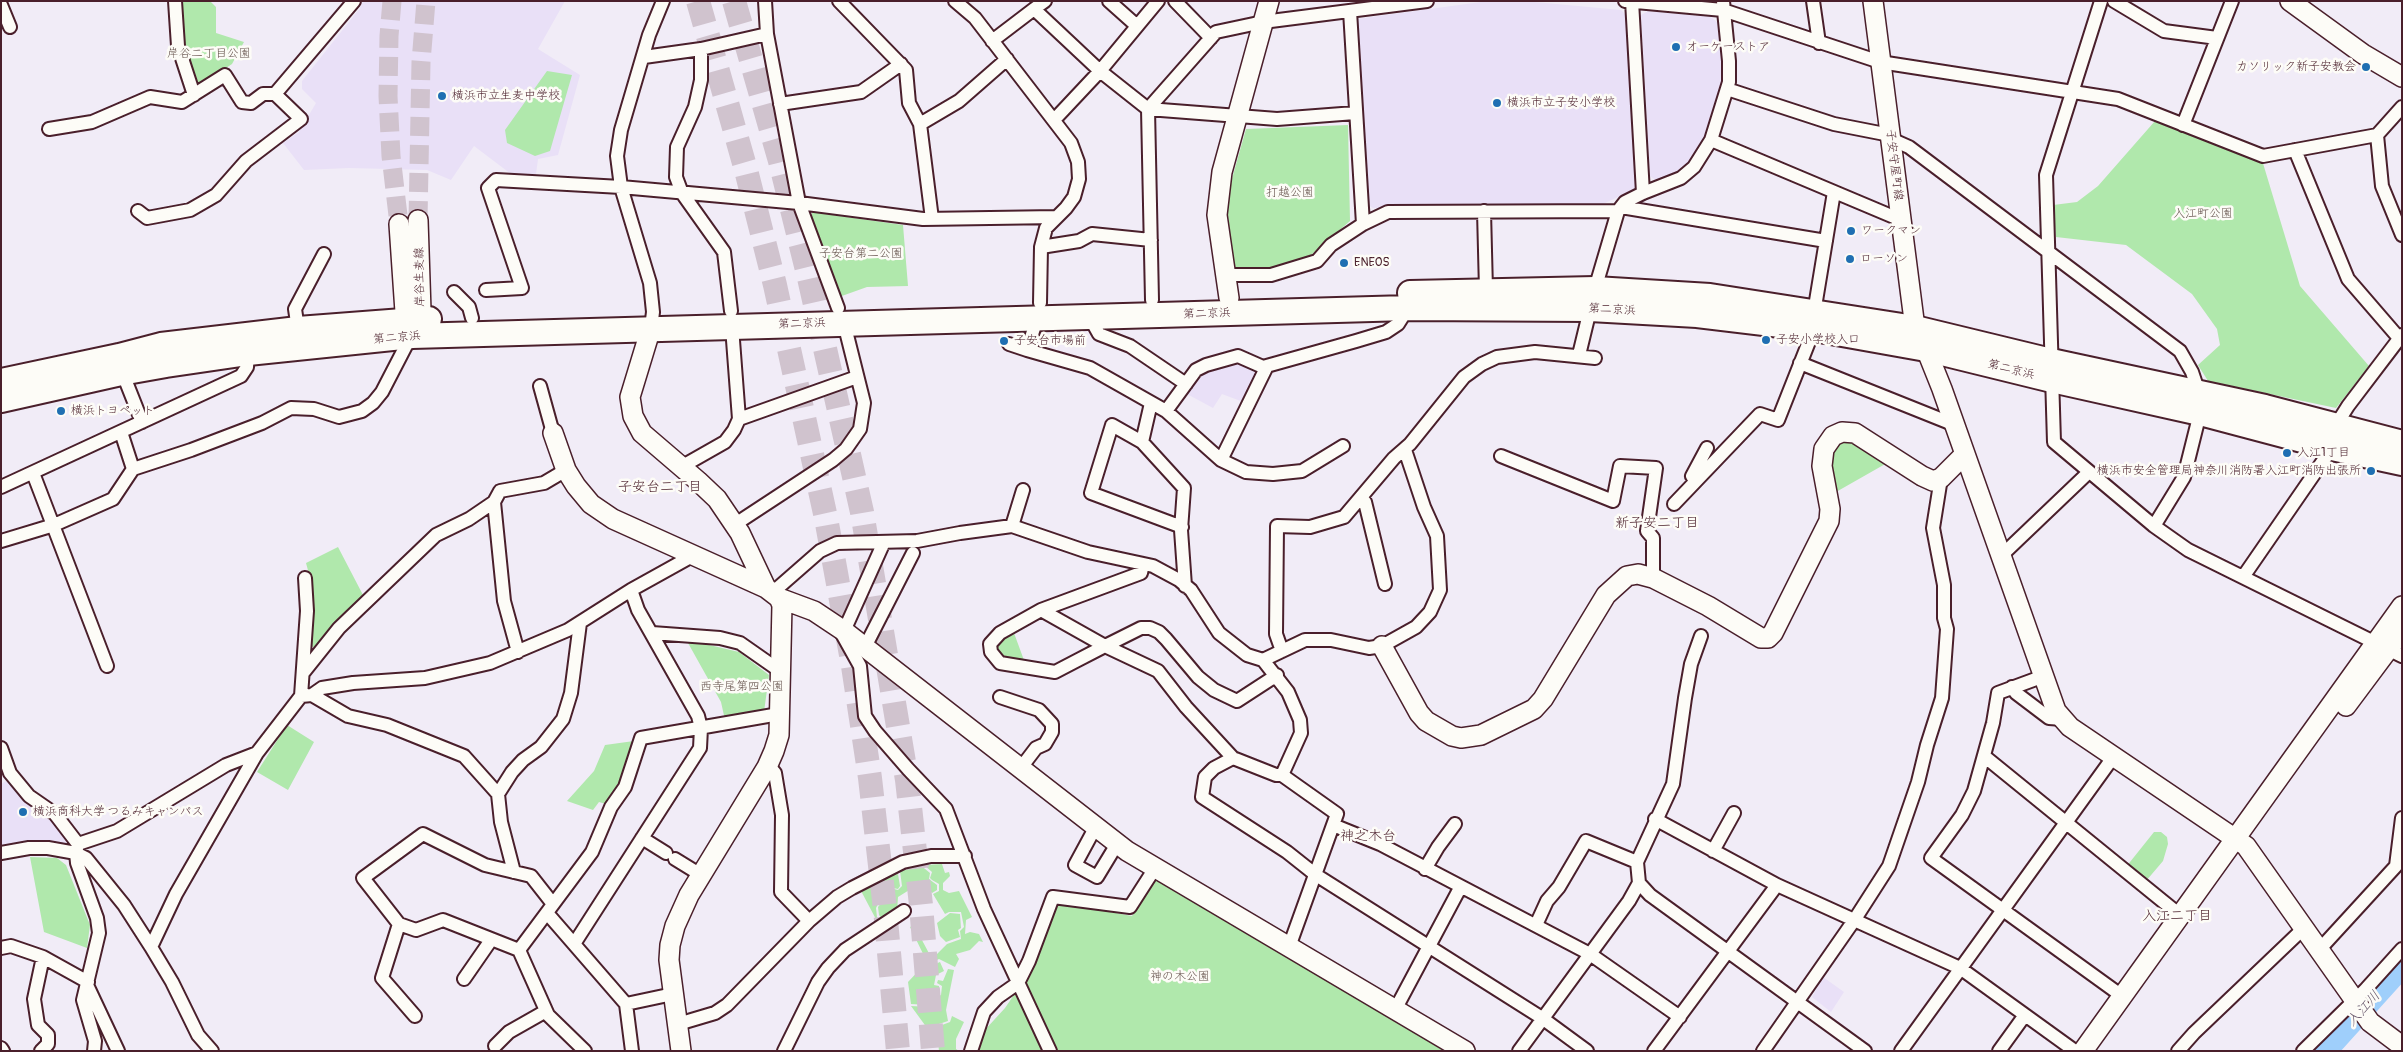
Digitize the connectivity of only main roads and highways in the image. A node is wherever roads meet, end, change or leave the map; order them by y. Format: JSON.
{"nodes":[{"id":1,"x":1592,"y":299,"type":"junction"},
{"id":2,"x":1038,"y":311,"type":"junction"},
{"id":3,"x":652,"y":320,"type":"junction"},
{"id":4,"x":1814,"y":321,"type":"junction"},
{"id":5,"x":414,"y":328,"type":"junction"},
{"id":6,"x":120,"y":365,"type":"junction"},
{"id":7,"x":2051,"y":371,"type":"junction"},
{"id":8,"x":1,"y":381,"type":"edge"},
{"id":9,"x":1,"y":400,"type":"edge"},
{"id":10,"x":2334,"y":437,"type":"junction"},
{"id":11,"x":2402,"y":443,"type":"edge"},
{"id":12,"x":2402,"y":462,"type":"edge"}],
"edges":[{"from":1,"to":2,"type":"highway","name":"第二京浜"},
{"from":1,"to":2,"type":"highway","name":"第二京浜"},
{"from":1,"to":4,"type":"highway","name":"第二京浜"},
{"from":2,"to":3,"type":"highway","name":"第二京浜"},
{"from":3,"to":5,"type":"highway","name":"第二京浜"},
{"from":3,"to":5,"type":"highway","name":"第二京浜"},
{"from":4,"to":7,"type":"highway","name":"第二京浜"},
{"from":4,"to":7,"type":"highway","name":"第二京浜"},
{"from":5,"to":6,"type":"highway","name":"第二京浜"},
{"from":5,"to":6,"type":"highway","name":"第二京浜"},
{"from":6,"to":8,"type":"highway","name":"第二京浜"},
{"from":6,"to":9,"type":"highway","name":"第二京浜"},
{"from":7,"to":10,"type":"highway","name":"第二京浜"},
{"from":10,"to":11,"type":"highway","name":"第二京浜"},
{"from":10,"to":12,"type":"highway","name":"第二京浜"}]}
